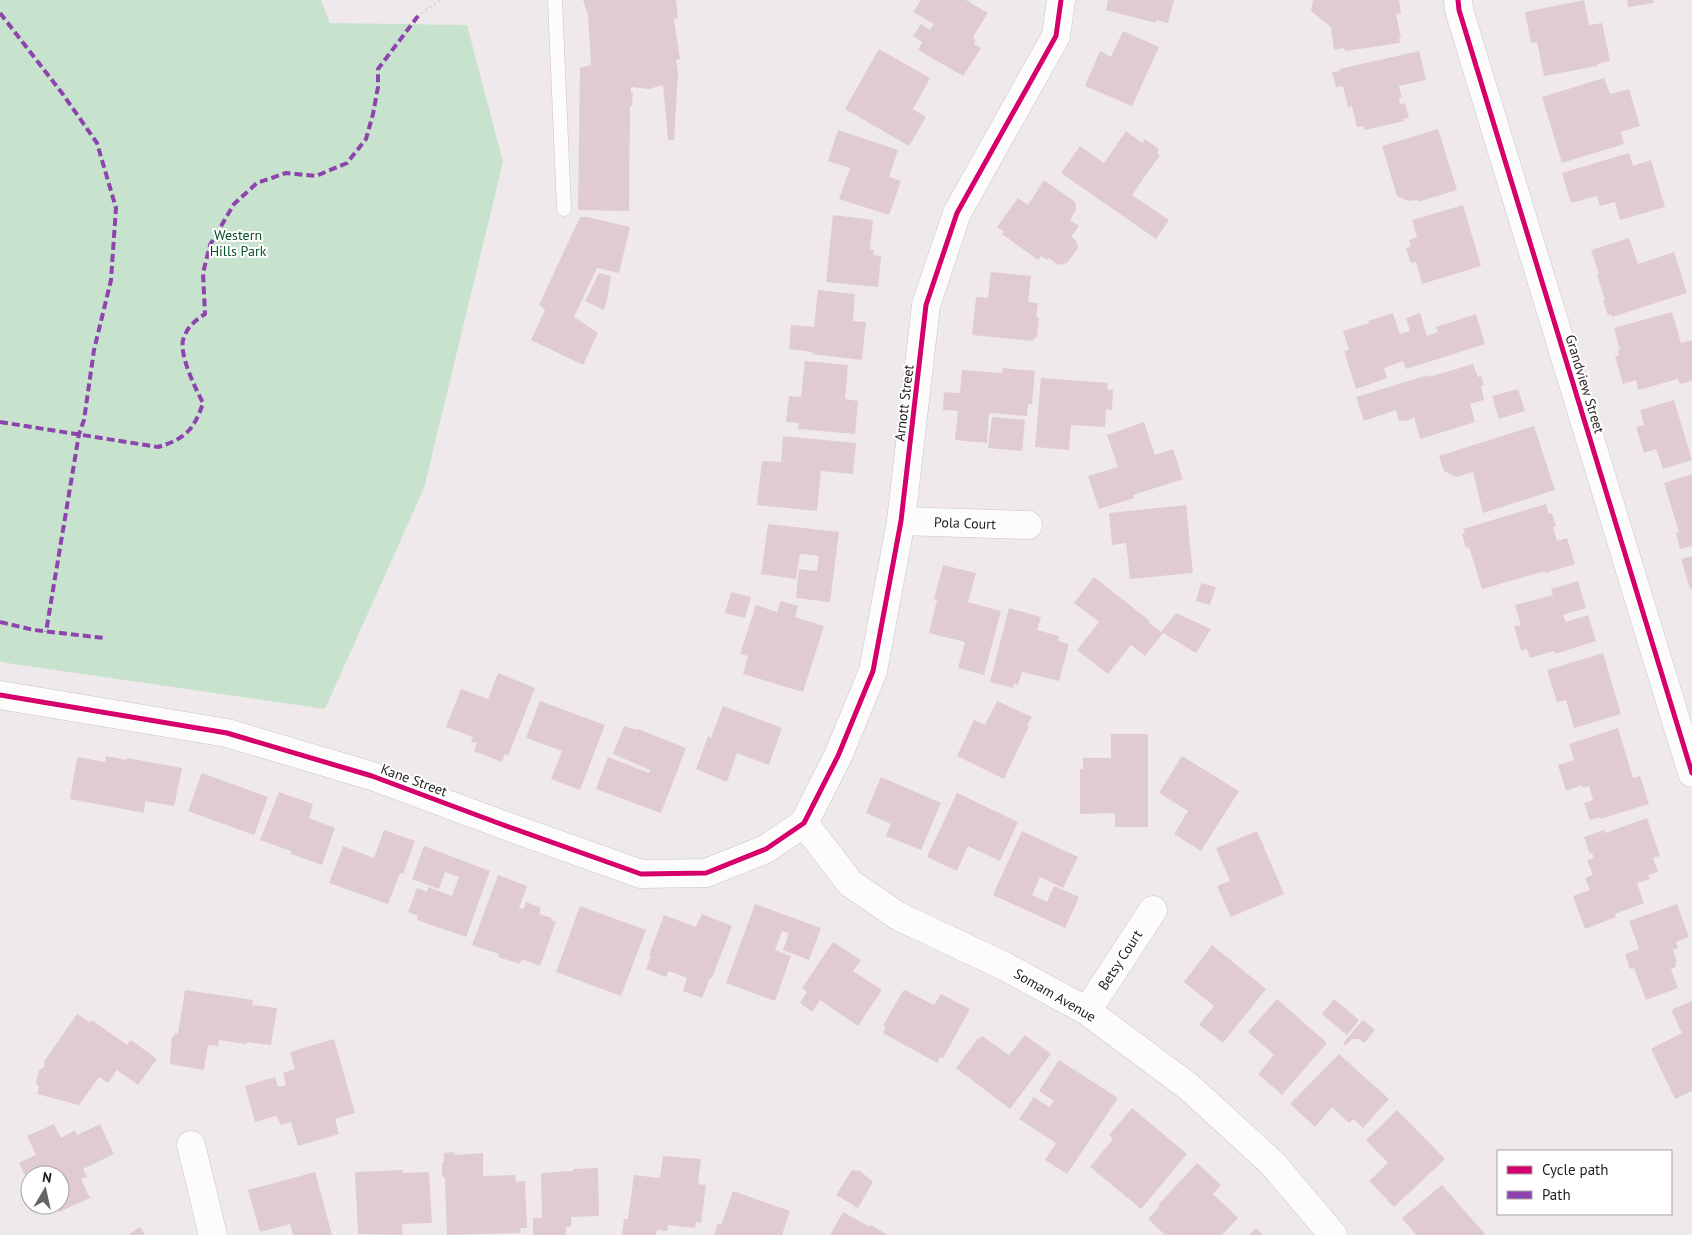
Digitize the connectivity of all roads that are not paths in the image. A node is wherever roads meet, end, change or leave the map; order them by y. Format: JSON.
{"nodes":[{"id":1,"x":555,"y":0,"type":"edge"},
{"id":2,"x":1061,"y":0,"type":"edge"},
{"id":3,"x":1458,"y":0,"type":"edge"},
{"id":4,"x":564,"y":208,"type":"dead end"},
{"id":5,"x":901,"y":521,"type":"junction"},
{"id":6,"x":1028,"y":526,"type":"dead end"},
{"id":7,"x":0,"y":696,"type":"edge"},
{"id":8,"x":1691,"y":766,"type":"edge"},
{"id":9,"x":804,"y":823,"type":"junction"},
{"id":10,"x":1153,"y":910,"type":"dead end"},
{"id":11,"x":1087,"y":1011,"type":"junction"},
{"id":12,"x":191,"y":1145,"type":"dead end"},
{"id":13,"x":213,"y":1235,"type":"edge"},
{"id":14,"x":1332,"y":1235,"type":"edge"}],
"edges":[{"from":1,"to":4,"type":"lane"},
{"from":2,"to":5,"type":"street","name":"Arnott Street"},
{"from":3,"to":8,"type":"street","name":"Grandview Street"},
{"from":5,"to":6,"type":"street","name":"Pola Court"},
{"from":5,"to":9,"type":"street","name":"Arnott Street"},
{"from":7,"to":9,"type":"street","name":"Kane Street"},
{"from":9,"to":11,"type":"street","name":"Somam Avenue"},
{"from":10,"to":11,"type":"street","name":"Betsy Court"},
{"from":11,"to":14,"type":"street","name":"Somam Avenue"},
{"from":12,"to":13,"type":"street"}]}
